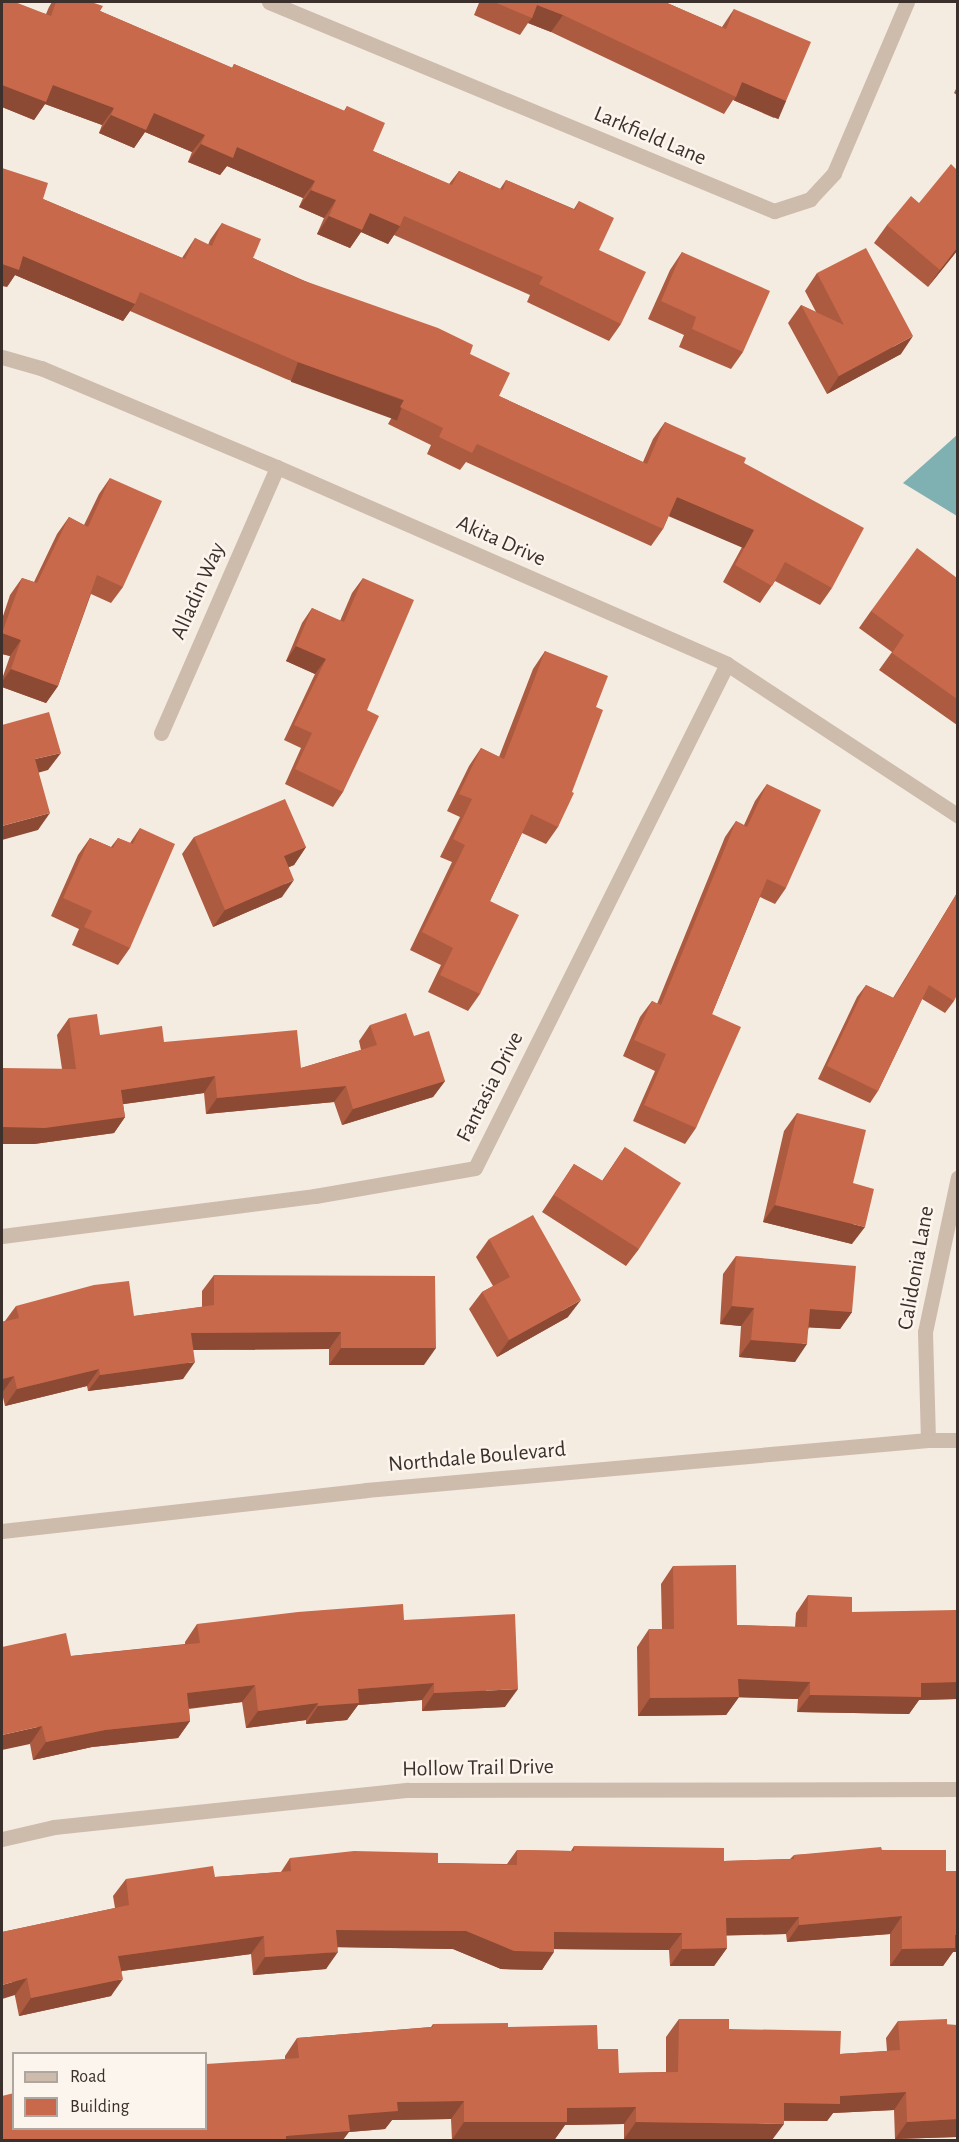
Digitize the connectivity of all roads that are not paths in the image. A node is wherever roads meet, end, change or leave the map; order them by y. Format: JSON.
{"nodes":[{"id":1,"x":269,"y":2,"type":"edge"},
{"id":2,"x":907,"y":2,"type":"edge"},
{"id":3,"x":2,"y":357,"type":"edge"},
{"id":4,"x":277,"y":467,"type":"junction"},
{"id":5,"x":727,"y":664,"type":"junction"},
{"id":6,"x":161,"y":734,"type":"dead end"},
{"id":7,"x":957,"y":816,"type":"edge"},
{"id":8,"x":957,"y":1177,"type":"edge"},
{"id":9,"x":2,"y":1236,"type":"edge"},
{"id":10,"x":928,"y":1440,"type":"junction"},
{"id":11,"x":957,"y":1440,"type":"edge"},
{"id":12,"x":2,"y":1531,"type":"edge"},
{"id":13,"x":957,"y":1789,"type":"edge"},
{"id":14,"x":2,"y":1839,"type":"edge"}],
"edges":[{"from":1,"to":2,"type":"street","name":"Larkfield Lane"},
{"from":3,"to":4,"type":"street","name":"Akita Drive"},
{"from":4,"to":5,"type":"street","name":"Akita Drive"},
{"from":4,"to":6,"type":"street","name":"Alladin Way"},
{"from":5,"to":7,"type":"street","name":"Akita Drive"},
{"from":5,"to":9,"type":"street","name":"Fantasia Drive"},
{"from":8,"to":10,"type":"street","name":"Calidonia Lane"},
{"from":10,"to":11,"type":"street","name":"Northdale Boulevard"},
{"from":10,"to":12,"type":"street","name":"Northdale Boulevard"},
{"from":13,"to":14,"type":"street","name":"Hollow Trail Drive"}]}
